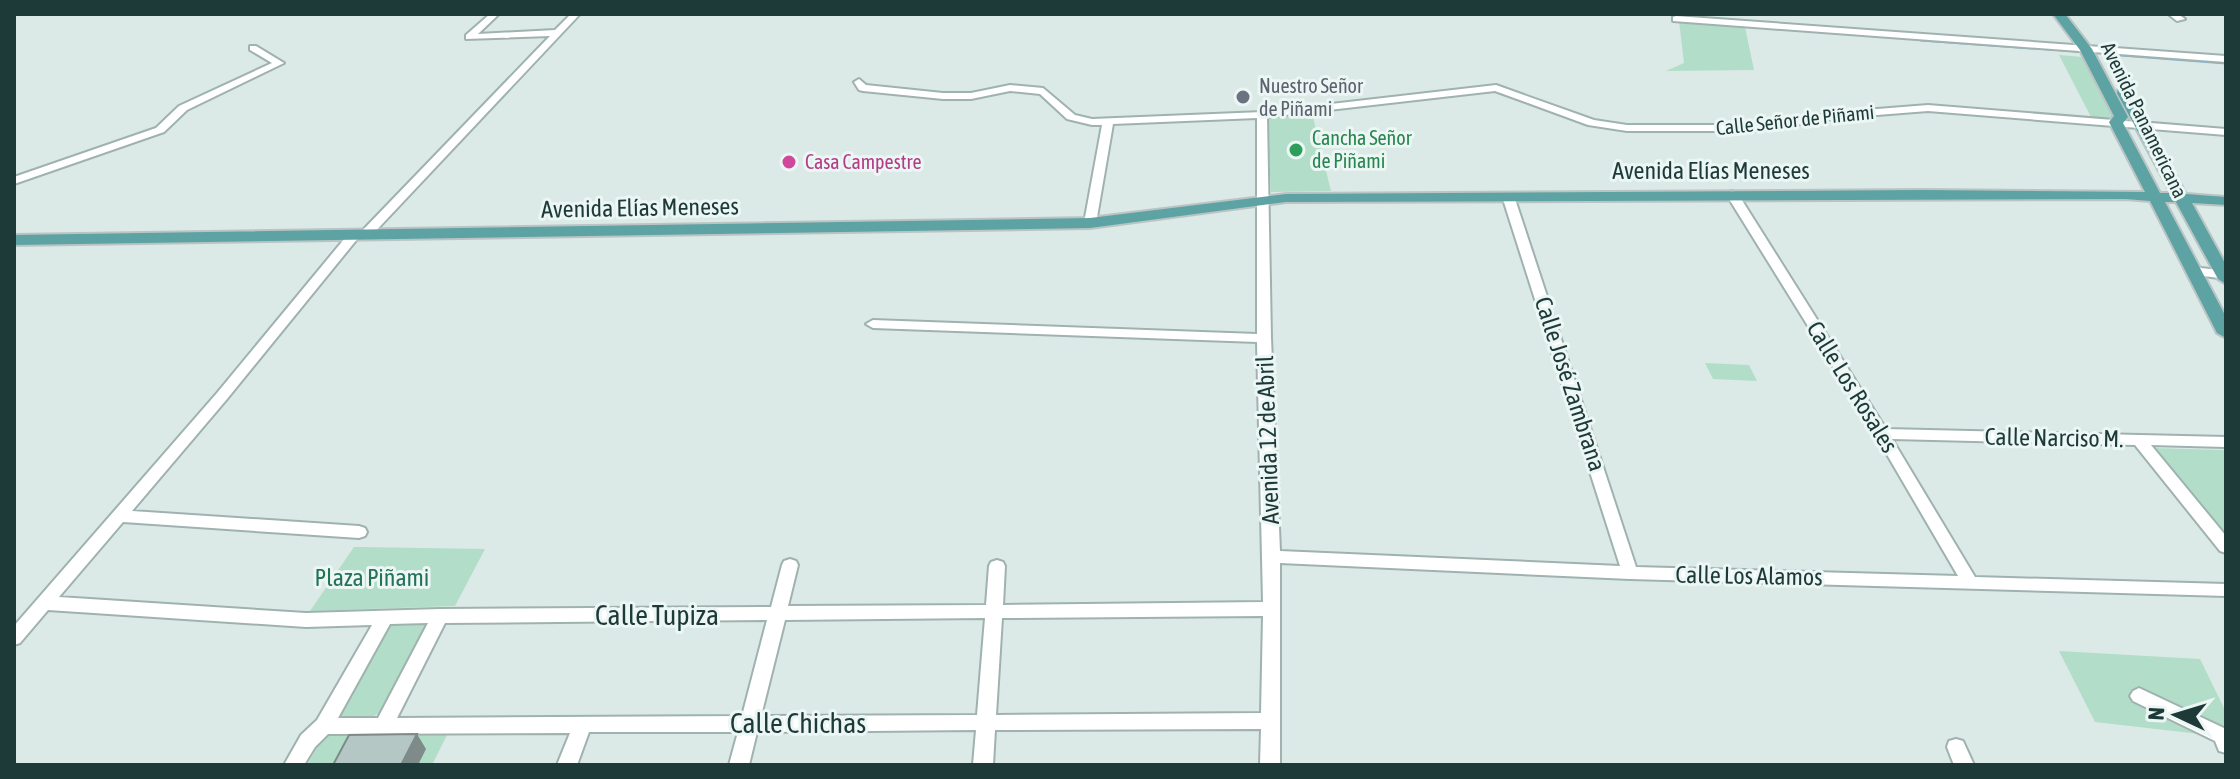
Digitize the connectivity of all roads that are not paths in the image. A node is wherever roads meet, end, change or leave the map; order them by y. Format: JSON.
{"nodes":[{"id":1,"x":495,"y":14,"type":"edge"},
{"id":2,"x":576,"y":14,"type":"edge"},
{"id":3,"x":2059,"y":14,"type":"edge"},
{"id":4,"x":2071,"y":14,"type":"edge"},
{"id":5,"x":1676,"y":19,"type":"dead end"},
{"id":6,"x":559,"y":33,"type":"junction"},
{"id":7,"x":1946,"y":45,"type":"dead end"},
{"id":8,"x":253,"y":48,"type":"dead end"},
{"id":9,"x":2095,"y":53,"type":"junction"},
{"id":10,"x":2226,"y":62,"type":"edge"},
{"id":11,"x":859,"y":82,"type":"dead end"},
{"id":12,"x":1262,"y":115,"type":"junction"},
{"id":13,"x":1108,"y":122,"type":"junction"},
{"id":14,"x":2116,"y":122,"type":"junction"},
{"id":15,"x":2139,"y":124,"type":"junction"},
{"id":16,"x":2226,"y":132,"type":"edge"},
{"id":17,"x":14,"y":181,"type":"edge"},
{"id":18,"x":1735,"y":198,"type":"junction"},
{"id":19,"x":1509,"y":199,"type":"junction"},
{"id":20,"x":2157,"y":199,"type":"junction"},
{"id":21,"x":2182,"y":200,"type":"junction"},
{"id":22,"x":1265,"y":201,"type":"junction"},
{"id":23,"x":2226,"y":201,"type":"edge"},
{"id":24,"x":1090,"y":223,"type":"junction"},
{"id":25,"x":360,"y":234,"type":"junction"},
{"id":26,"x":14,"y":240,"type":"edge"},
{"id":27,"x":2193,"y":271,"type":"junction"},
{"id":28,"x":2225,"y":277,"type":"edge"},
{"id":29,"x":873,"y":324,"type":"dead end"},
{"id":30,"x":2226,"y":333,"type":"edge"},
{"id":31,"x":1264,"y":338,"type":"junction"},
{"id":32,"x":1882,"y":434,"type":"junction"},
{"id":33,"x":2138,"y":439,"type":"junction"},
{"id":34,"x":2226,"y":442,"type":"edge"},
{"id":35,"x":118,"y":516,"type":"junction"},
{"id":36,"x":359,"y":532,"type":"dead end"},
{"id":37,"x":2226,"y":547,"type":"edge"},
{"id":38,"x":1272,"y":557,"type":"junction"},
{"id":39,"x":790,"y":565,"type":"dead end"},
{"id":40,"x":997,"y":566,"type":"dead end"},
{"id":41,"x":1630,"y":573,"type":"junction"},
{"id":42,"x":1969,"y":581,"type":"junction"},
{"id":43,"x":2226,"y":590,"type":"edge"},
{"id":44,"x":43,"y":603,"type":"junction"},
{"id":45,"x":1272,"y":609,"type":"junction"},
{"id":46,"x":994,"y":612,"type":"junction"},
{"id":47,"x":778,"y":614,"type":"junction"},
{"id":48,"x":440,"y":616,"type":"junction"},
{"id":49,"x":385,"y":617,"type":"junction"},
{"id":50,"x":14,"y":638,"type":"edge"},
{"id":51,"x":2139,"y":696,"type":"dead end"},
{"id":52,"x":1272,"y":721,"type":"junction"},
{"id":53,"x":987,"y":722,"type":"junction"},
{"id":54,"x":583,"y":723,"type":"junction"},
{"id":55,"x":384,"y":724,"type":"junction"},
{"id":56,"x":750,"y":724,"type":"junction"},
{"id":57,"x":324,"y":726,"type":"junction"},
{"id":58,"x":2226,"y":745,"type":"edge"},
{"id":59,"x":294,"y":765,"type":"edge"},
{"id":60,"x":567,"y":765,"type":"edge"},
{"id":61,"x":739,"y":765,"type":"edge"},
{"id":62,"x":983,"y":765,"type":"edge"},
{"id":63,"x":1270,"y":765,"type":"edge"}],
"edges":[{"from":1,"to":6,"type":"street"},
{"from":2,"to":6,"type":"street"},
{"from":3,"to":9,"type":"main road","name":"Avenida Panamericana"},
{"from":4,"to":9,"type":"main road","name":"Avenida Panamericana"},
{"from":5,"to":9,"type":"street"},
{"from":6,"to":25,"type":"street"},
{"from":7,"to":9,"type":"street"},
{"from":8,"to":17,"type":"street"},
{"from":9,"to":10,"type":"street"},
{"from":9,"to":14,"type":"main road","name":"Avenida Panamericana"},
{"from":9,"to":15,"type":"main road","name":"Avenida Panamericana"},
{"from":11,"to":13,"type":"street","name":"Calle Señor de Piñami"},
{"from":12,"to":13,"type":"street","name":"Calle Señor de Piñami"},
{"from":12,"to":14,"type":"street","name":"Calle Señor de Piñami"},
{"from":12,"to":22,"type":"street","name":"Avenida 12 de Abril"},
{"from":13,"to":24,"type":"street"},
{"from":14,"to":15,"type":"street","name":"Calle Señor de Piñami"},
{"from":14,"to":20,"type":"main road","name":"Avenida Panamericana"},
{"from":15,"to":16,"type":"street","name":"Calle Señor de Piñami"},
{"from":15,"to":21,"type":"main road","name":"Avenida Panamericana"},
{"from":18,"to":19,"type":"main road","name":"Avenida Elías Meneses"},
{"from":18,"to":20,"type":"main road","name":"Avenida Elías Meneses"},
{"from":18,"to":32,"type":"street","name":"Calle Los Rosales"},
{"from":19,"to":22,"type":"main road","name":"Avenida Elías Meneses"},
{"from":19,"to":41,"type":"street","name":"Calle José Zambrana"},
{"from":20,"to":21,"type":"main road","name":"Avenida Elías Meneses"},
{"from":20,"to":27,"type":"main road","name":"Avenida Panamericana"},
{"from":21,"to":23,"type":"main road","name":"Avenida Elías Meneses"},
{"from":21,"to":28,"type":"main road","name":"Avenida Panamericana"},
{"from":22,"to":24,"type":"main road","name":"Avenida Elías Meneses"},
{"from":22,"to":31,"type":"street","name":"Avenida 12 de Abril"},
{"from":24,"to":25,"type":"main road","name":"Avenida Elías Meneses"},
{"from":25,"to":26,"type":"main road","name":"Avenida Elías Meneses"},
{"from":25,"to":35,"type":"street"},
{"from":27,"to":28,"type":"street"},
{"from":27,"to":30,"type":"main road","name":"Avenida Panamericana"},
{"from":29,"to":31,"type":"street"},
{"from":31,"to":38,"type":"street","name":"Avenida 12 de Abril"},
{"from":32,"to":33,"type":"street","name":"Calle Narciso M."},
{"from":32,"to":42,"type":"street","name":"Calle Los Rosales"},
{"from":33,"to":34,"type":"street","name":"Calle Narciso M."},
{"from":33,"to":37,"type":"street"},
{"from":35,"to":36,"type":"street"},
{"from":35,"to":44,"type":"street"},
{"from":38,"to":41,"type":"street","name":"Calle Los Alamos"},
{"from":38,"to":45,"type":"street","name":"Avenida 12 de Abril"},
{"from":39,"to":47,"type":"street"},
{"from":40,"to":46,"type":"street"},
{"from":41,"to":42,"type":"street","name":"Calle Los Alamos"},
{"from":42,"to":43,"type":"street","name":"Calle Los Alamos"},
{"from":44,"to":49,"type":"street","name":"Calle Tupiza"},
{"from":44,"to":50,"type":"street"},
{"from":45,"to":46,"type":"street","name":"Calle Tupiza"},
{"from":45,"to":52,"type":"street","name":"Avenida 12 de Abril"},
{"from":46,"to":47,"type":"street","name":"Calle Tupiza"},
{"from":46,"to":53,"type":"street"},
{"from":47,"to":48,"type":"street","name":"Calle Tupiza"},
{"from":47,"to":56,"type":"street"},
{"from":48,"to":49,"type":"street","name":"Calle Tupiza"},
{"from":48,"to":55,"type":"street"},
{"from":49,"to":57,"type":"street"},
{"from":51,"to":58,"type":"street"},
{"from":52,"to":53,"type":"street","name":"Calle Chichas"},
{"from":52,"to":63,"type":"street","name":"Avenida 12 de Abril"},
{"from":53,"to":56,"type":"street","name":"Calle Chichas"},
{"from":53,"to":62,"type":"street"},
{"from":54,"to":55,"type":"street","name":"Calle Chichas"},
{"from":54,"to":56,"type":"street","name":"Calle Chichas"},
{"from":54,"to":60,"type":"street"},
{"from":55,"to":57,"type":"street","name":"Calle Chichas"},
{"from":56,"to":61,"type":"street"},
{"from":57,"to":59,"type":"street"}]}
